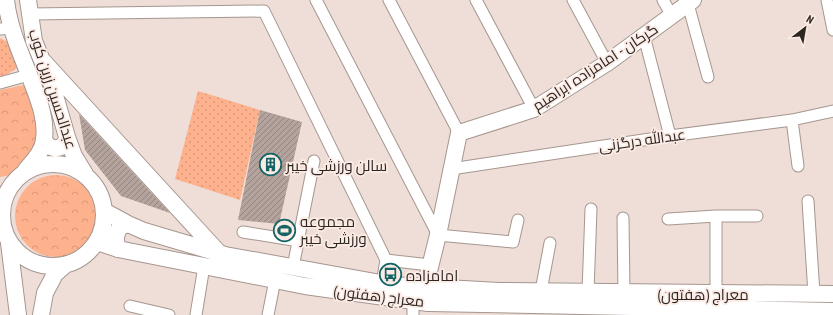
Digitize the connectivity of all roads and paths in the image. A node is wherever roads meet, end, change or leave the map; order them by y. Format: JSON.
{"nodes":[{"id":1,"x":6,"y":0,"type":"edge"},
{"id":2,"x":316,"y":0,"type":"edge"},
{"id":3,"x":389,"y":0,"type":"edge"},
{"id":4,"x":476,"y":0,"type":"edge"},
{"id":5,"x":573,"y":0,"type":"edge"},
{"id":6,"x":663,"y":0,"type":"edge"},
{"id":7,"x":827,"y":0,"type":"edge"},
{"id":8,"x":691,"y":2,"type":"edge"},
{"id":9,"x":29,"y":7,"type":"edge"},
{"id":10,"x":672,"y":16,"type":"junction"},
{"id":11,"x":6,"y":29,"type":"edge"},
{"id":12,"x":833,"y":30,"type":"edge"},
{"id":13,"x":644,"y":36,"type":"junction"},
{"id":14,"x":42,"y":60,"type":"junction"},
{"id":15,"x":607,"y":63,"type":"junction"},
{"id":16,"x":29,"y":75,"type":"junction"},
{"id":17,"x":708,"y":77,"type":"dead end"},
{"id":18,"x":0,"y":83,"type":"edge"},
{"id":19,"x":534,"y":110,"type":"junction"},
{"id":20,"x":833,"y":111,"type":"edge"},
{"id":21,"x":792,"y":120,"type":"junction"},
{"id":22,"x":459,"y":133,"type":"junction"},
{"id":23,"x":670,"y":136,"type":"junction"},
{"id":24,"x":67,"y":137,"type":"junction"},
{"id":25,"x":44,"y":139,"type":"junction"},
{"id":26,"x":314,"y":161,"type":"dead end"},
{"id":27,"x":798,"y":166,"type":"dead end"},
{"id":28,"x":451,"y":169,"type":"junction"},
{"id":29,"x":25,"y":171,"type":"junction"},
{"id":30,"x":86,"y":176,"type":"junction"},
{"id":31,"x":6,"y":183,"type":"edge"},
{"id":32,"x":808,"y":201,"type":"dead end"},
{"id":33,"x":591,"y":209,"type":"dead end"},
{"id":34,"x":104,"y":211,"type":"junction"},
{"id":35,"x":716,"y":216,"type":"junction"},
{"id":36,"x":757,"y":216,"type":"dead end"},
{"id":37,"x":623,"y":218,"type":"dead end"},
{"id":38,"x":668,"y":219,"type":"dead end"},
{"id":39,"x":518,"y":220,"type":"dead end"},
{"id":40,"x":128,"y":224,"type":"junction"},
{"id":41,"x":1,"y":226,"type":"edge"},
{"id":42,"x":243,"y":232,"type":"dead end"},
{"id":43,"x":438,"y":235,"type":"junction"},
{"id":44,"x":293,"y":240,"type":"dead end"},
{"id":45,"x":97,"y":242,"type":"junction"},
{"id":46,"x":9,"y":243,"type":"junction"},
{"id":47,"x":550,"y":243,"type":"dead end"},
{"id":48,"x":118,"y":249,"type":"junction"},
{"id":49,"x":220,"y":254,"type":"junction"},
{"id":50,"x":386,"y":260,"type":"junction"},
{"id":51,"x":66,"y":265,"type":"junction"},
{"id":52,"x":430,"y":265,"type":"junction"},
{"id":53,"x":204,"y":266,"type":"junction"},
{"id":54,"x":293,"y":267,"type":"junction"},
{"id":55,"x":275,"y":280,"type":"junction"},
{"id":56,"x":382,"y":283,"type":"junction"},
{"id":57,"x":15,"y":284,"type":"junction"},
{"id":58,"x":425,"y":287,"type":"junction"},
{"id":59,"x":47,"y":289,"type":"junction"},
{"id":60,"x":541,"y":291,"type":"junction"},
{"id":61,"x":588,"y":292,"type":"junction"},
{"id":62,"x":716,"y":294,"type":"junction"},
{"id":63,"x":814,"y":294,"type":"junction"},
{"id":64,"x":833,"y":294,"type":"edge"},
{"id":65,"x":624,"y":299,"type":"junction"},
{"id":66,"x":130,"y":306,"type":"dead end"},
{"id":67,"x":413,"y":308,"type":"edge"},
{"id":68,"x":484,"y":309,"type":"edge"},
{"id":69,"x":833,"y":310,"type":"edge"},
{"id":70,"x":668,"y":311,"type":"edge"},
{"id":71,"x":789,"y":312,"type":"edge"},
{"id":72,"x":18,"y":315,"type":"edge"},
{"id":73,"x":41,"y":315,"type":"edge"},
{"id":74,"x":169,"y":315,"type":"edge"},
{"id":75,"x":196,"y":315,"type":"edge"},
{"id":76,"x":268,"y":315,"type":"edge"}],
"edges":[{"from":1,"to":11,"type":"main road","name":"عبدالحسین زرین کوب"},
{"from":2,"to":43,"type":"street"},
{"from":3,"to":22,"type":"street"},
{"from":4,"to":19,"type":"street"},
{"from":5,"to":15,"type":"street"},
{"from":6,"to":10,"type":"street"},
{"from":7,"to":12,"type":"street"},
{"from":8,"to":10,"type":"main road","name":"گرکان - امامزاده ابراهیم"},
{"from":8,"to":17,"type":"street"},
{"from":9,"to":14,"type":"main road","name":"عبدالحسین زرین کوب"},
{"from":9,"to":50,"type":"street"},
{"from":10,"to":13,"type":"main road","name":"گرکان - امامزاده ابراهیم"},
{"from":11,"to":16,"type":"main road","name":"عبدالحسین زرین کوب"},
{"from":13,"to":15,"type":"main road","name":"گرکان - امامزاده ابراهیم"},
{"from":13,"to":23,"type":"street"},
{"from":14,"to":24,"type":"main road","name":"عبدالحسین زرین کوب"},
{"from":14,"to":49,"type":"main road"},
{"from":15,"to":19,"type":"main road","name":"گرکان - امامزاده ابراهیم"},
{"from":16,"to":18,"type":"street"},
{"from":16,"to":25,"type":"main road","name":"عبدالحسین زرین کوب"},
{"from":19,"to":22,"type":"main road","name":"گرکان - امامزاده ابراهیم"},
{"from":20,"to":21,"type":"street","name":"عبدالله درگزنی"},
{"from":21,"to":23,"type":"street","name":"عبدالله درگزنی"},
{"from":21,"to":27,"type":"street"},
{"from":22,"to":28,"type":"main road"},
{"from":23,"to":28,"type":"street","name":"عبدالله درگزنی"},
{"from":24,"to":25,"type":"main road"},
{"from":24,"to":30,"type":"main road","name":"عبدالحسین زرین کوب"},
{"from":25,"to":29,"type":"main road","name":"عبدالحسین زرین کوب"},
{"from":26,"to":54,"type":"street"},
{"from":28,"to":43,"type":"main road"},
{"from":29,"to":30,"type":"main road"},
{"from":29,"to":31,"type":"main road"},
{"from":30,"to":34,"type":"main road"},
{"from":31,"to":41,"type":"main road"},
{"from":32,"to":63,"type":"street"},
{"from":33,"to":61,"type":"street"},
{"from":34,"to":40,"type":"main road","name":"معراج (هفتون)"},
{"from":34,"to":45,"type":"main road"},
{"from":35,"to":36,"type":"street"},
{"from":35,"to":38,"type":"street"},
{"from":35,"to":62,"type":"street"},
{"from":37,"to":65,"type":"street"},
{"from":39,"to":43,"type":"street"},
{"from":40,"to":48,"type":"main road"},
{"from":40,"to":49,"type":"main road","name":"معراج (هفتون)"},
{"from":41,"to":46,"type":"main road"},
{"from":42,"to":44,"type":"street"},
{"from":43,"to":52,"type":"main road"},
{"from":45,"to":48,"type":"main road","name":"معراج (هفتون)"},
{"from":45,"to":51,"type":"main road"},
{"from":46,"to":51,"type":"main road"},
{"from":46,"to":57,"type":"main road"},
{"from":47,"to":60,"type":"street"},
{"from":48,"to":53,"type":"main road","name":"معراج (هفتون)"},
{"from":49,"to":54,"type":"main road","name":"معراج (هفتون)"},
{"from":50,"to":52,"type":"street"},
{"from":50,"to":56,"type":"street"},
{"from":51,"to":59,"type":"main road"},
{"from":52,"to":58,"type":"main road"},
{"from":53,"to":55,"type":"main road","name":"معراج (هفتون)"},
{"from":53,"to":75,"type":"street"},
{"from":54,"to":56,"type":"main road","name":"معراج (هفتون)"},
{"from":55,"to":67,"type":"main road","name":"معراج (هفتون)"},
{"from":55,"to":76,"type":"street"},
{"from":56,"to":58,"type":"main road","name":"معراج (هفتون)"},
{"from":57,"to":59,"type":"main road"},
{"from":57,"to":72,"type":"main road"},
{"from":58,"to":60,"type":"main road","name":"معراج (هفتون)"},
{"from":59,"to":73,"type":"main road"},
{"from":60,"to":61,"type":"main road","name":"معراج (هفتون)"},
{"from":61,"to":65,"type":"main road","name":"معراج (هفتون)"},
{"from":62,"to":63,"type":"main road","name":"معراج (هفتون)"},
{"from":62,"to":65,"type":"main road","name":"معراج (هفتون)"},
{"from":63,"to":64,"type":"main road","name":"معراج (هفتون)"},
{"from":65,"to":68,"type":"main road","name":"معراج (هفتون)"},
{"from":65,"to":70,"type":"main road","name":"معراج (هفتون)"},
{"from":66,"to":74,"type":"street"},
{"from":67,"to":68,"type":"main road","name":"معراج (هفتون)"},
{"from":69,"to":71,"type":"main road","name":"معراج (هفتون)"},
{"from":70,"to":71,"type":"main road","name":"معراج (هفتون)"}]}
